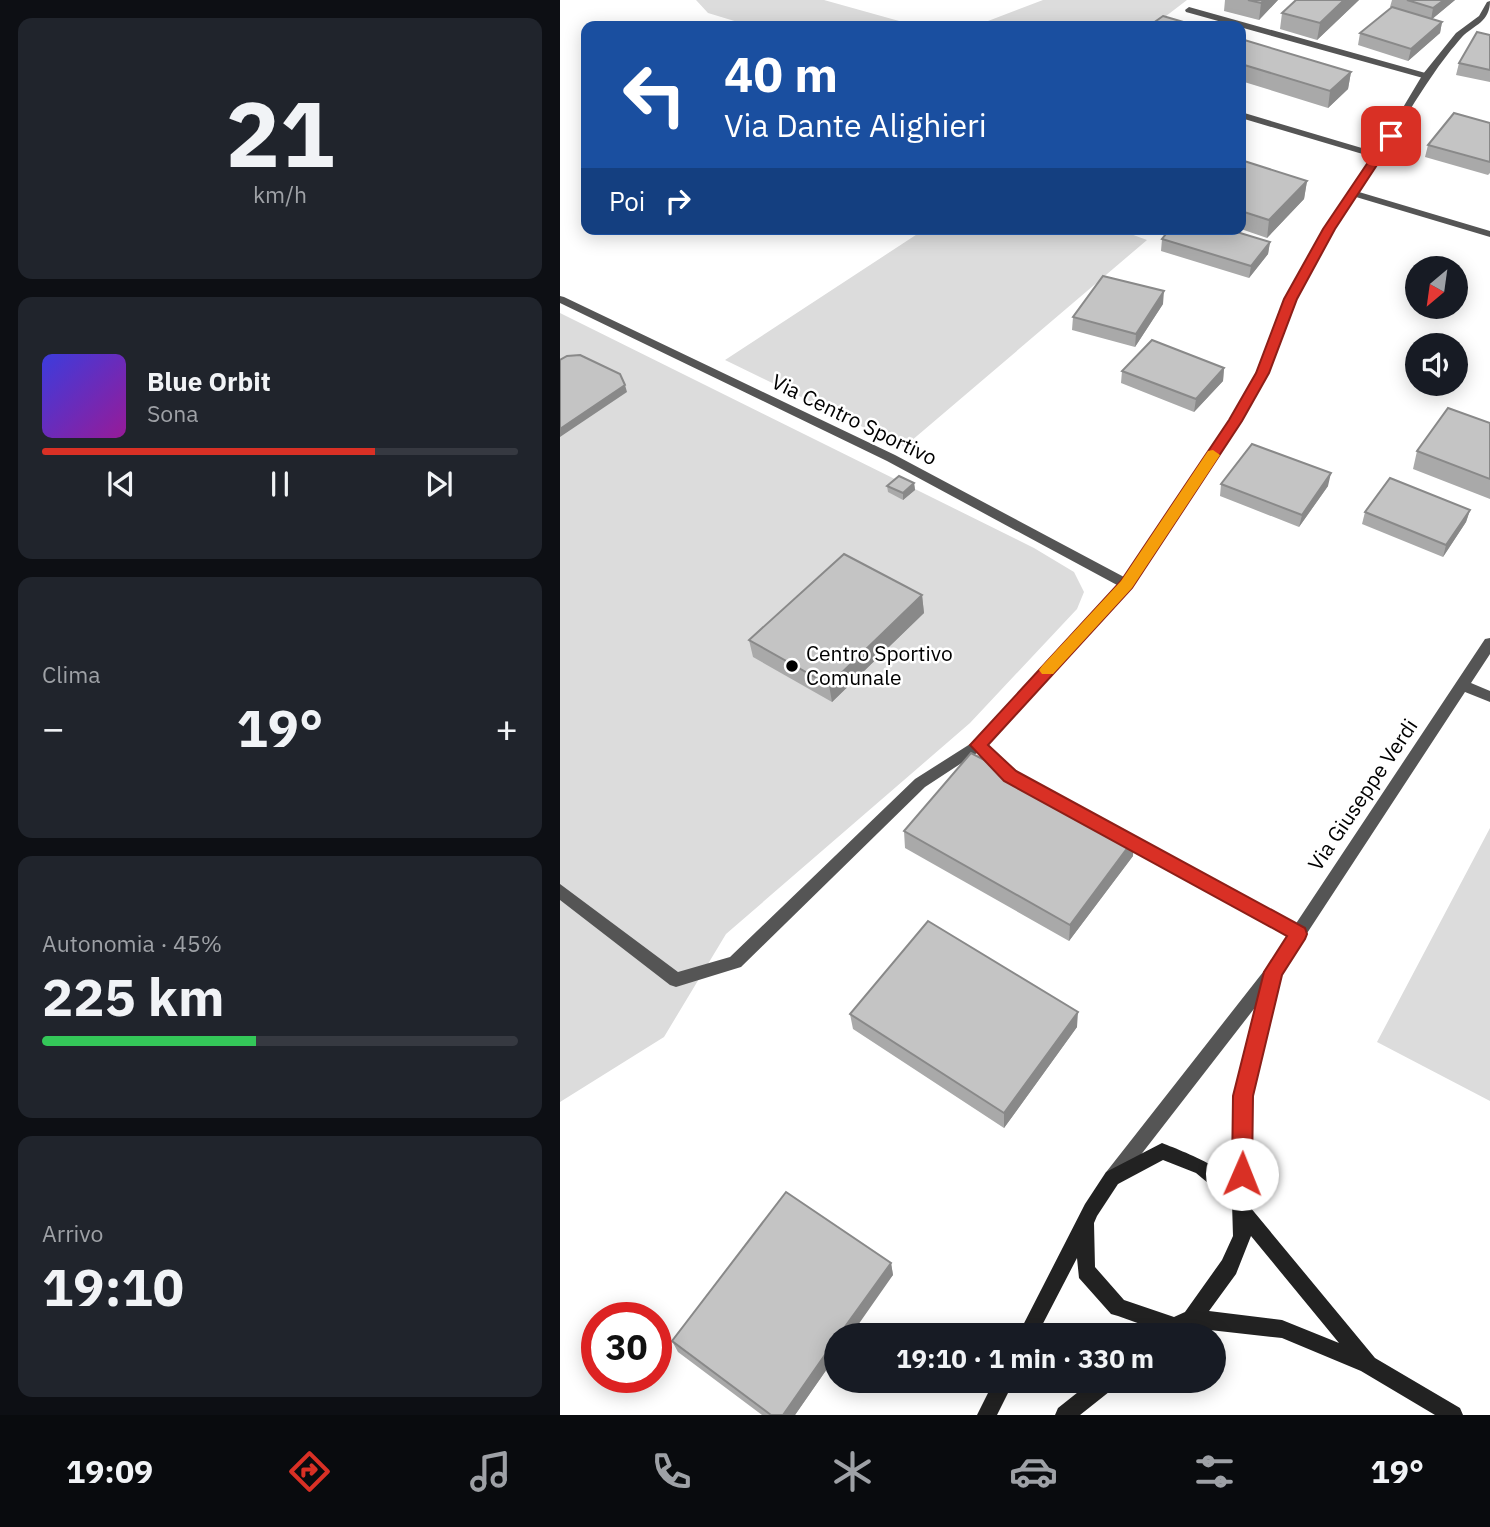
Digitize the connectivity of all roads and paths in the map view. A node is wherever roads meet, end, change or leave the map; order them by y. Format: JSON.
{"nodes":[{"id":1,"x":1490,"y":4,"type":"edge"},
{"id":2,"x":1189,"y":10,"type":"dead end"},
{"id":3,"x":1228,"y":21,"type":"edge"},
{"id":4,"x":1246,"y":26,"type":"edge"},
{"id":5,"x":1426,"y":76,"type":"junction"},
{"id":6,"x":1246,"y":116,"type":"edge"},
{"id":7,"x":1379,"y":156,"type":"junction"},
{"id":8,"x":1353,"y":193,"type":"junction"},
{"id":9,"x":1490,"y":234,"type":"edge"},
{"id":10,"x":560,"y":299,"type":"edge"},
{"id":11,"x":1126,"y":584,"type":"junction"},
{"id":12,"x":1490,"y":643,"type":"edge"},
{"id":13,"x":1463,"y":686,"type":"junction"},
{"id":14,"x":1490,"y":697,"type":"edge"},
{"id":15,"x":978,"y":745,"type":"junction"},
{"id":16,"x":1034,"y":789,"type":"edge"},
{"id":17,"x":1106,"y":829,"type":"edge"},
{"id":18,"x":560,"y":891,"type":"edge"},
{"id":19,"x":1298,"y":934,"type":"junction"},
{"id":20,"x":1273,"y":972,"type":"junction"},
{"id":21,"x":1112,"y":1178,"type":"junction"},
{"id":22,"x":1242,"y":1205,"type":"junction"},
{"id":23,"x":1085,"y":1223,"type":"junction"},
{"id":24,"x":1192,"y":1319,"type":"junction"},
{"id":25,"x":1033,"y":1323,"type":"edge"},
{"id":26,"x":1152,"y":1323,"type":"edge"},
{"id":27,"x":1184,"y":1323,"type":"edge"},
{"id":28,"x":1368,"y":1364,"type":"junction"},
{"id":29,"x":998,"y":1393,"type":"edge"},
{"id":30,"x":1092,"y":1393,"type":"edge"},
{"id":31,"x":987,"y":1415,"type":"edge"},
{"id":32,"x":1065,"y":1415,"type":"edge"},
{"id":33,"x":1453,"y":1415,"type":"edge"}],
"edges":[{"from":1,"to":5,"type":"street"},
{"from":2,"to":3,"type":"street"},
{"from":4,"to":5,"type":"street"},
{"from":5,"to":7,"type":"street"},
{"from":6,"to":7,"type":"street"},
{"from":7,"to":8,"type":"street"},
{"from":8,"to":9,"type":"street"},
{"from":8,"to":11,"type":"street"},
{"from":10,"to":11,"type":"street","name":"Via Centro Sportivo"},
{"from":11,"to":15,"type":"street"},
{"from":12,"to":13,"type":"street","name":"Via Giuseppe Verdi"},
{"from":13,"to":14,"type":"street"},
{"from":13,"to":19,"type":"street","name":"Via Giuseppe Verdi"},
{"from":15,"to":16,"type":"street"},
{"from":15,"to":18,"type":"street"},
{"from":17,"to":19,"type":"street"},
{"from":19,"to":20,"type":"street","name":"Via Giuseppe Verdi"},
{"from":20,"to":21,"type":"street","name":"Via Giuseppe Verdi"},
{"from":20,"to":22,"type":"street","name":"Via Giuseppe Verdi"},
{"from":21,"to":22,"type":"street"},
{"from":21,"to":23,"type":"street"},
{"from":22,"to":24,"type":"street"},
{"from":22,"to":28,"type":"street"},
{"from":23,"to":25,"type":"street"},
{"from":23,"to":26,"type":"street"},
{"from":24,"to":27,"type":"street"},
{"from":24,"to":28,"type":"street"},
{"from":28,"to":33,"type":"street"},
{"from":29,"to":31,"type":"street"},
{"from":30,"to":32,"type":"street"}]}
